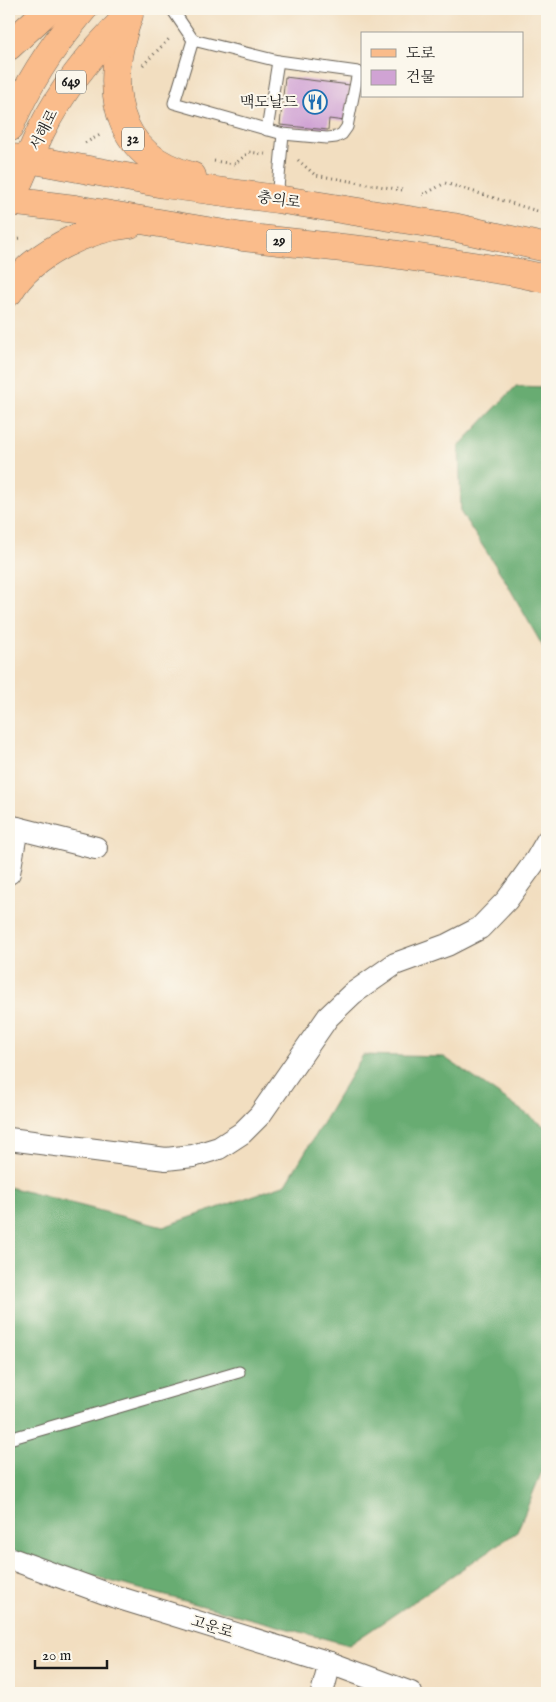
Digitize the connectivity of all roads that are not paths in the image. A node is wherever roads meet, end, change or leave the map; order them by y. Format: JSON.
{"nodes":[{"id":1,"x":49,"y":9,"type":"edge"},
{"id":2,"x":83,"y":9,"type":"edge"},
{"id":3,"x":102,"y":9,"type":"edge"},
{"id":4,"x":172,"y":9,"type":"edge"},
{"id":5,"x":132,"y":12,"type":"edge"},
{"id":6,"x":193,"y":40,"type":"junction"},
{"id":7,"x":9,"y":46,"type":"edge"},
{"id":8,"x":278,"y":61,"type":"junction"},
{"id":9,"x":9,"y":128,"type":"edge"},
{"id":10,"x":267,"y":130,"type":"junction"},
{"id":11,"x":283,"y":134,"type":"junction"},
{"id":12,"x":19,"y":159,"type":"edge"},
{"id":13,"x":245,"y":195,"type":"junction"},
{"id":14,"x":277,"y":199,"type":"junction"},
{"id":15,"x":10,"y":201,"type":"edge"},
{"id":16,"x":159,"y":223,"type":"junction"},
{"id":17,"x":242,"y":238,"type":"junction"},
{"id":18,"x":547,"y":248,"type":"edge"},
{"id":19,"x":547,"y":279,"type":"edge"},
{"id":20,"x":9,"y":292,"type":"edge"},
{"id":21,"x":13,"y":827,"type":"edge"},
{"id":22,"x":547,"y":841,"type":"edge"},
{"id":23,"x":96,"y":848,"type":"dead end"},
{"id":24,"x":9,"y":873,"type":"edge"},
{"id":25,"x":9,"y":1139,"type":"edge"},
{"id":26,"x":239,"y":1372,"type":"dead end"},
{"id":27,"x":9,"y":1439,"type":"edge"},
{"id":28,"x":10,"y":1564,"type":"edge"},
{"id":29,"x":330,"y":1663,"type":"junction"},
{"id":30,"x":322,"y":1693,"type":"edge"},
{"id":31,"x":411,"y":1693,"type":"edge"}],
"edges":[{"from":1,"to":7,"type":"main road"},
{"from":2,"to":9,"type":"main road"},
{"from":3,"to":5,"type":"main road"},
{"from":4,"to":6,"type":"lane"},
{"from":5,"to":12,"type":"main road","name":"서해로","number":"649"},
{"from":5,"to":13,"type":"main road","number":"32"},
{"from":6,"to":8,"type":"lane"},
{"from":6,"to":10,"type":"lane"},
{"from":8,"to":10,"type":"lane"},
{"from":8,"to":11,"type":"lane"},
{"from":10,"to":11,"type":"lane"},
{"from":11,"to":14,"type":"lane"},
{"from":12,"to":13,"type":"main road","name":"충의로"},
{"from":12,"to":15,"type":"main road","name":"서해로"},
{"from":13,"to":14,"type":"main road","name":"충의로"},
{"from":13,"to":17,"type":"main road"},
{"from":14,"to":18,"type":"main road","name":"충의로"},
{"from":15,"to":16,"type":"main road","number":"29"},
{"from":16,"to":17,"type":"main road","number":"29"},
{"from":16,"to":20,"type":"main road"},
{"from":17,"to":19,"type":"main road","number":"29"},
{"from":21,"to":23,"type":"street"},
{"from":21,"to":24,"type":"street"},
{"from":22,"to":25,"type":"street"},
{"from":26,"to":27,"type":"lane"},
{"from":28,"to":29,"type":"street","name":"고운로"},
{"from":29,"to":30,"type":"street"},
{"from":29,"to":31,"type":"street","name":"고운로"}]}
